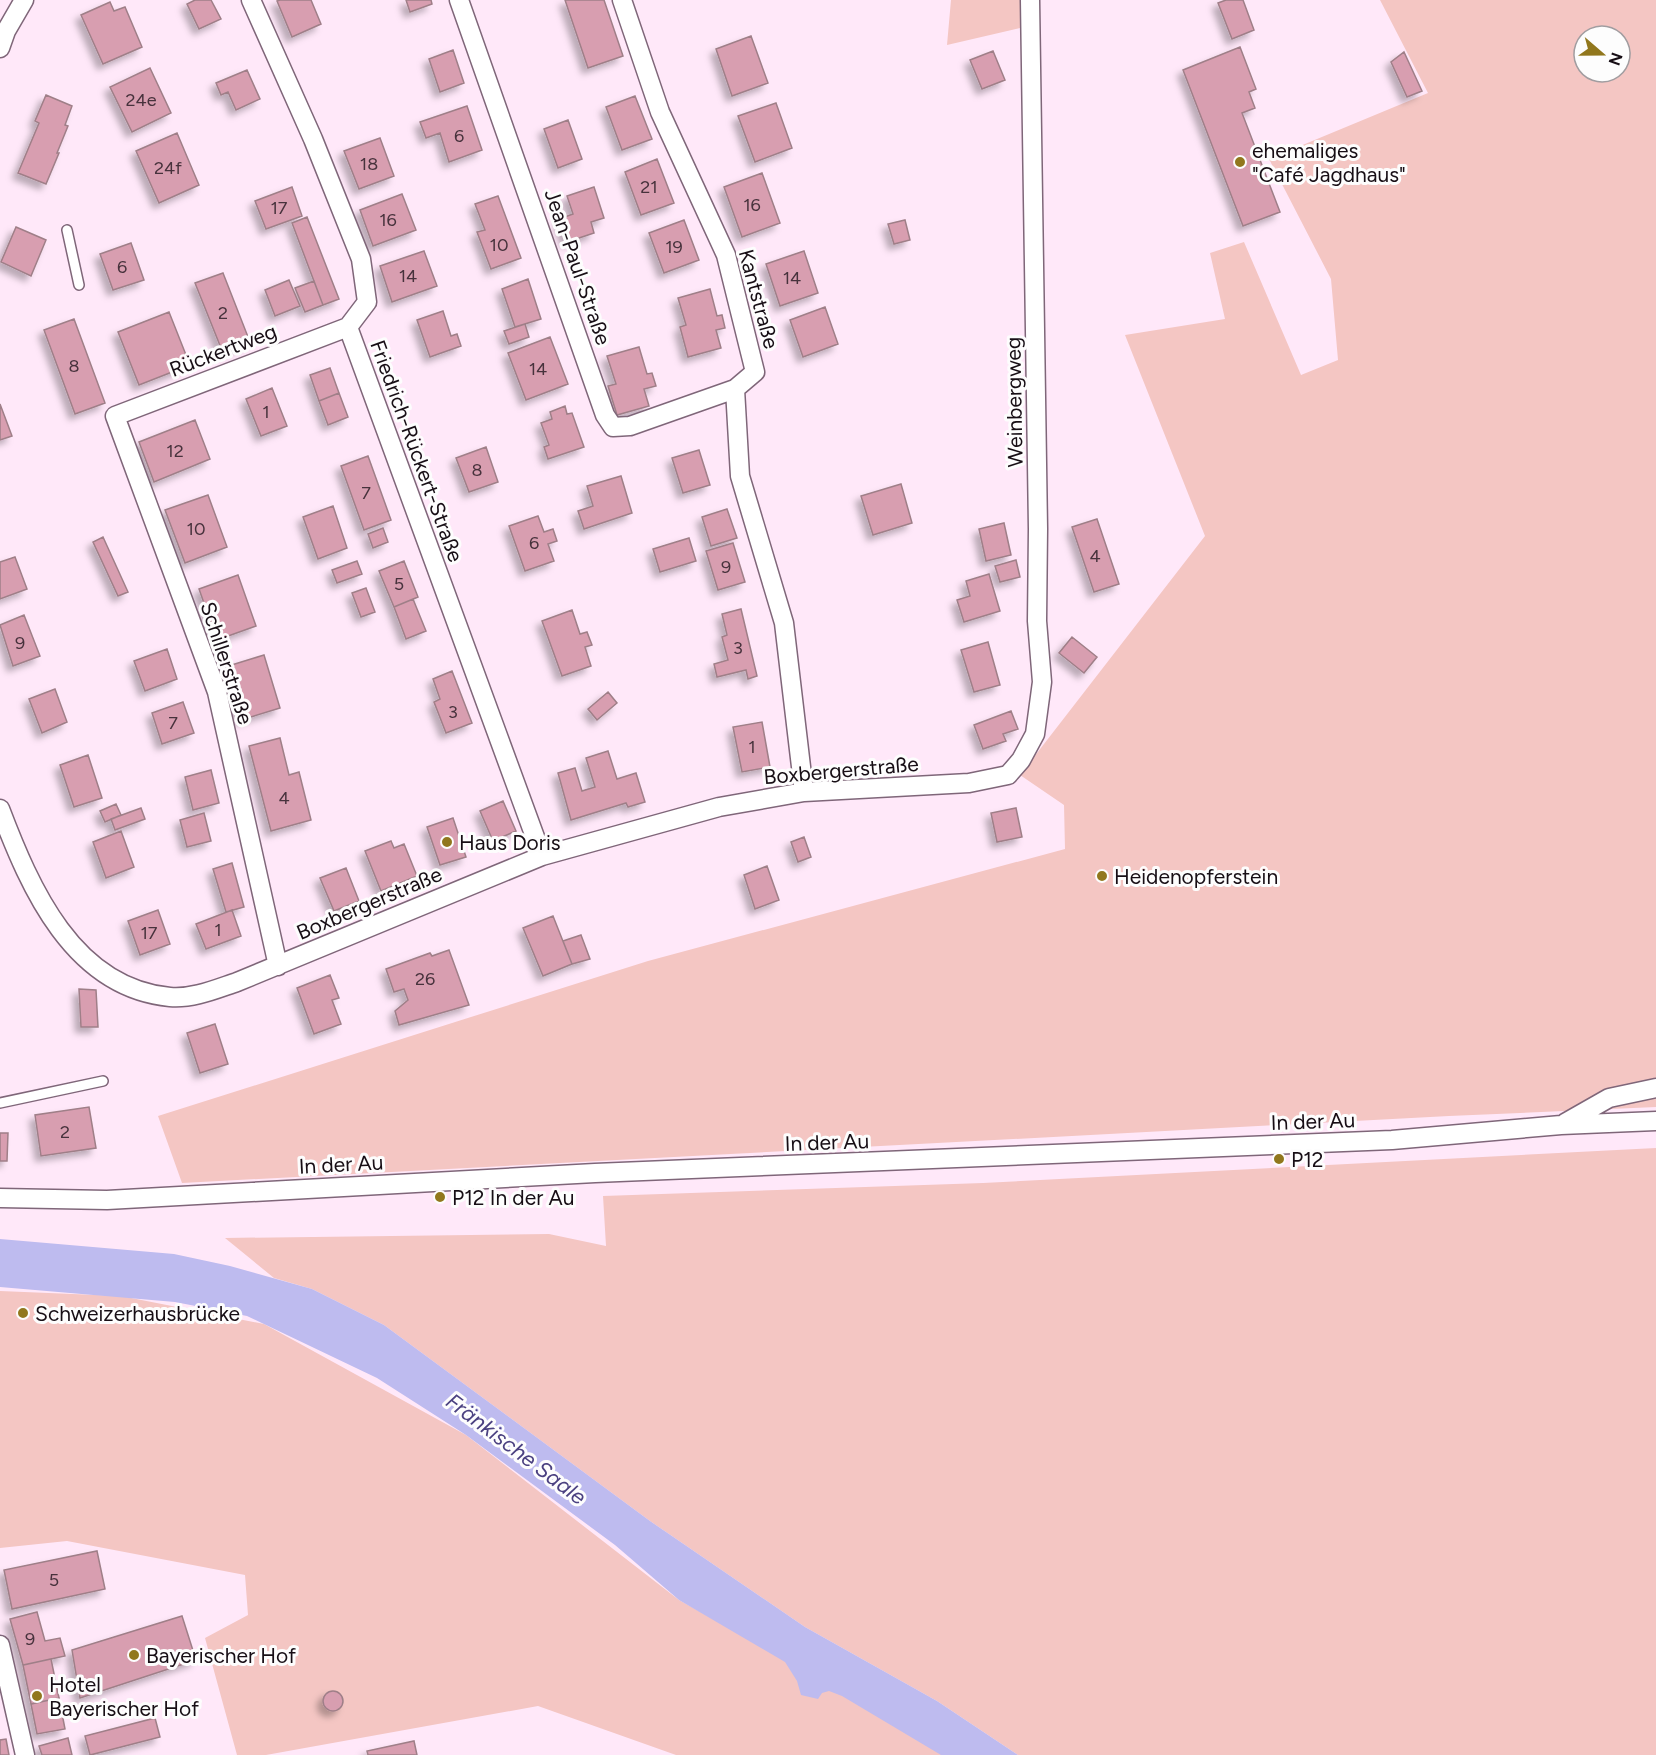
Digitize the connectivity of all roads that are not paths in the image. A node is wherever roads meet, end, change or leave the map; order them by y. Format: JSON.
{"nodes":[{"id":1,"x":24,"y":0,"type":"edge"},
{"id":2,"x":251,"y":0,"type":"edge"},
{"id":3,"x":459,"y":0,"type":"edge"},
{"id":4,"x":622,"y":0,"type":"edge"},
{"id":5,"x":1030,"y":0,"type":"edge"},
{"id":6,"x":3,"y":23,"type":"edge"},
{"id":7,"x":0,"y":48,"type":"edge"},
{"id":8,"x":67,"y":230,"type":"dead end"},
{"id":9,"x":79,"y":285,"type":"dead end"},
{"id":10,"x":348,"y":327,"type":"junction"},
{"id":11,"x":735,"y":389,"type":"junction"},
{"id":12,"x":115,"y":416,"type":"joint"},
{"id":13,"x":990,"y":780,"type":"joint"},
{"id":14,"x":804,"y":792,"type":"junction"},
{"id":15,"x":0,"y":809,"type":"edge"},
{"id":16,"x":542,"y":856,"type":"junction"},
{"id":17,"x":278,"y":966,"type":"junction"},
{"id":18,"x":103,"y":1081,"type":"dead end"},
{"id":19,"x":1656,"y":1088,"type":"edge"},
{"id":20,"x":0,"y":1103,"type":"edge"},
{"id":21,"x":1656,"y":1121,"type":"edge"},
{"id":22,"x":1561,"y":1125,"type":"junction"},
{"id":23,"x":0,"y":1198,"type":"edge"},
{"id":24,"x":0,"y":1645,"type":"edge"},
{"id":25,"x":25,"y":1755,"type":"edge"}],
"edges":[{"from":1,"to":6,"type":"street"},
{"from":2,"to":10,"type":"street","name":"Friedrich-Rückert-Straße"},
{"from":3,"to":11,"type":"street","name":"Jean-Paul-Straße"},
{"from":4,"to":11,"type":"street","name":"Kantstraße"},
{"from":5,"to":13,"type":"street","name":"Weinbergweg"},
{"from":6,"to":7,"type":"street"},
{"from":8,"to":9,"type":"lane"},
{"from":10,"to":12,"type":"street","name":"Rückertweg"},
{"from":10,"to":16,"type":"street","name":"Friedrich-Rückert-Straße"},
{"from":11,"to":14,"type":"street"},
{"from":12,"to":17,"type":"street","name":"Schillerstraße"},
{"from":13,"to":14,"type":"street","name":"Boxbergerstraße"},
{"from":14,"to":16,"type":"street","name":"Boxbergerstraße"},
{"from":15,"to":17,"type":"street","name":"Boxbergerstraße"},
{"from":16,"to":17,"type":"street","name":"Boxbergerstraße"},
{"from":18,"to":20,"type":"lane"},
{"from":19,"to":22,"type":"street"},
{"from":21,"to":22,"type":"street","name":"In der Au"},
{"from":22,"to":23,"type":"street","name":"In der Au"},
{"from":24,"to":25,"type":"street"}]}
